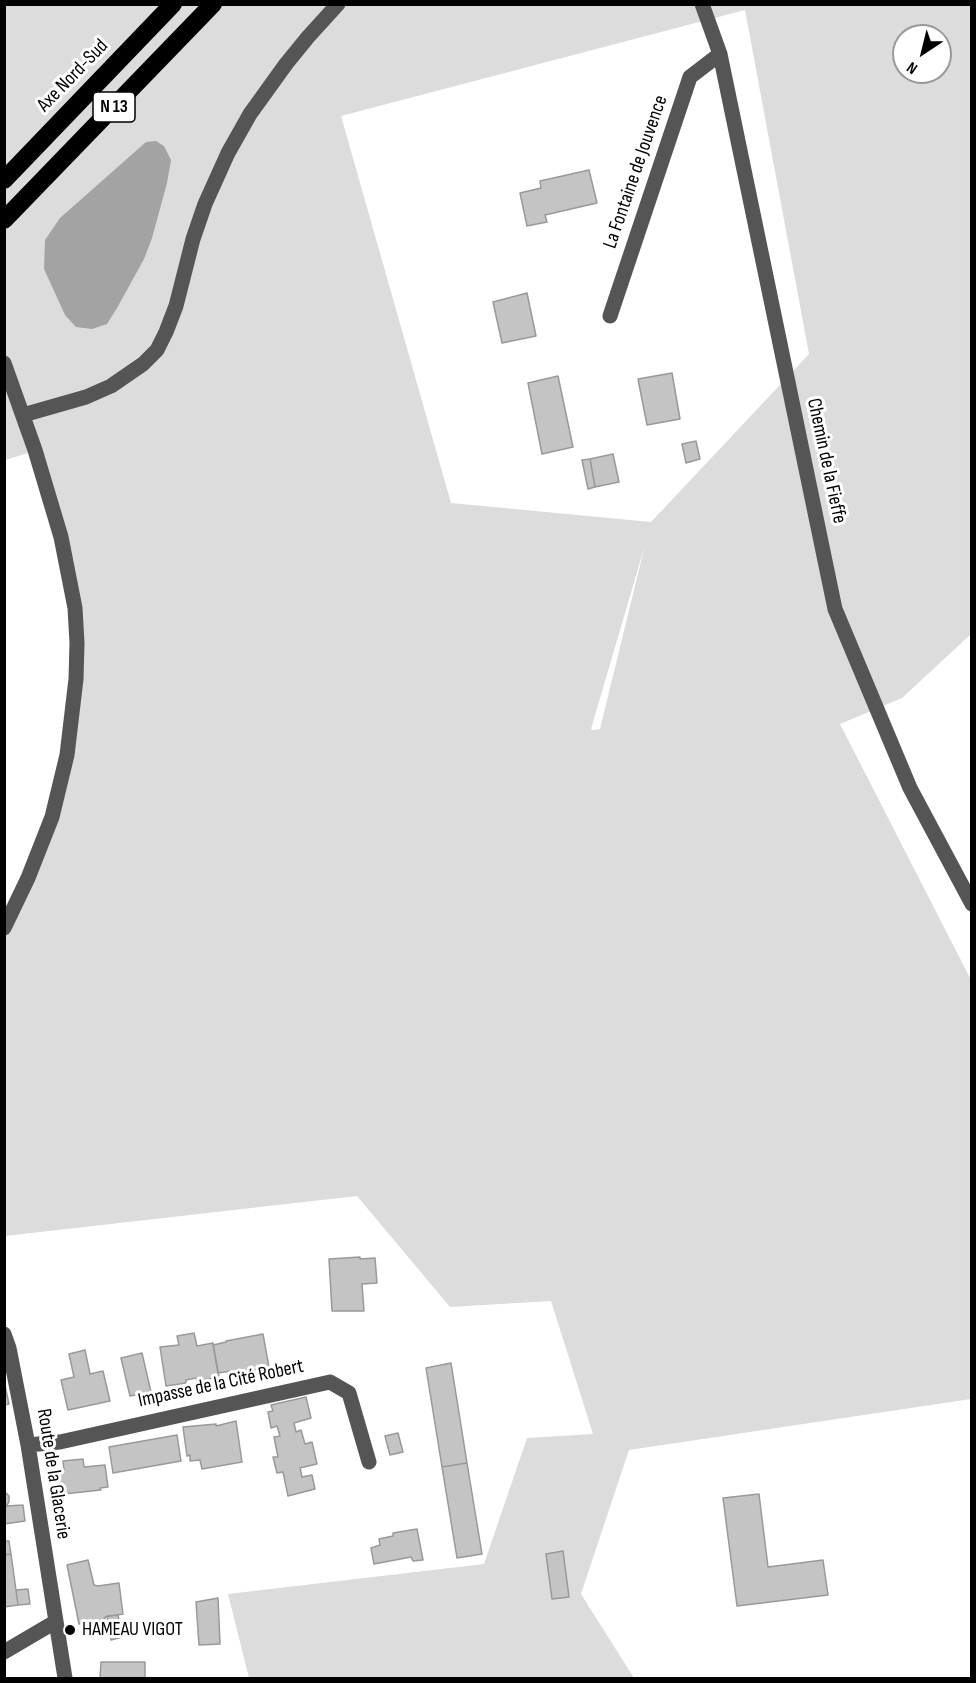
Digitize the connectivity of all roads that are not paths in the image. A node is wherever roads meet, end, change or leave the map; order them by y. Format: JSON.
{"nodes":[{"id":1,"x":173,"y":4,"type":"edge"},
{"id":2,"x":213,"y":4,"type":"edge"},
{"id":3,"x":338,"y":4,"type":"edge"},
{"id":4,"x":702,"y":4,"type":"edge"},
{"id":5,"x":720,"y":54,"type":"junction"},
{"id":6,"x":4,"y":180,"type":"edge"},
{"id":7,"x":10,"y":215,"type":"edge"},
{"id":8,"x":610,"y":316,"type":"dead end"},
{"id":9,"x":4,"y":363,"type":"edge"},
{"id":10,"x":23,"y":415,"type":"junction"},
{"id":11,"x":972,"y":904,"type":"edge"},
{"id":12,"x":4,"y":928,"type":"edge"},
{"id":13,"x":4,"y":1334,"type":"edge"},
{"id":14,"x":28,"y":1444,"type":"junction"},
{"id":15,"x":369,"y":1462,"type":"dead end"},
{"id":16,"x":55,"y":1622,"type":"junction"},
{"id":17,"x":4,"y":1652,"type":"edge"},
{"id":18,"x":65,"y":1678,"type":"edge"}],
"edges":[{"from":1,"to":6,"type":"highway","name":"Axe Nord-Sud","number":"N 13"},
{"from":2,"to":7,"type":"highway","number":"N 13"},
{"from":3,"to":10,"type":"street"},
{"from":4,"to":5,"type":"street","name":"Chemin de la Fieffe"},
{"from":5,"to":8,"type":"street","name":"La Fontaine de Jouvence"},
{"from":5,"to":11,"type":"street","name":"Chemin de la Fieffe"},
{"from":9,"to":10,"type":"street"},
{"from":10,"to":12,"type":"street"},
{"from":13,"to":14,"type":"street","name":"Route de la Glacerie"},
{"from":14,"to":15,"type":"street","name":"Impasse de la Cité Robert"},
{"from":14,"to":16,"type":"street","name":"Route de la Glacerie"},
{"from":16,"to":17,"type":"street"},
{"from":16,"to":18,"type":"street","name":"Route de la Glacerie"}]}
